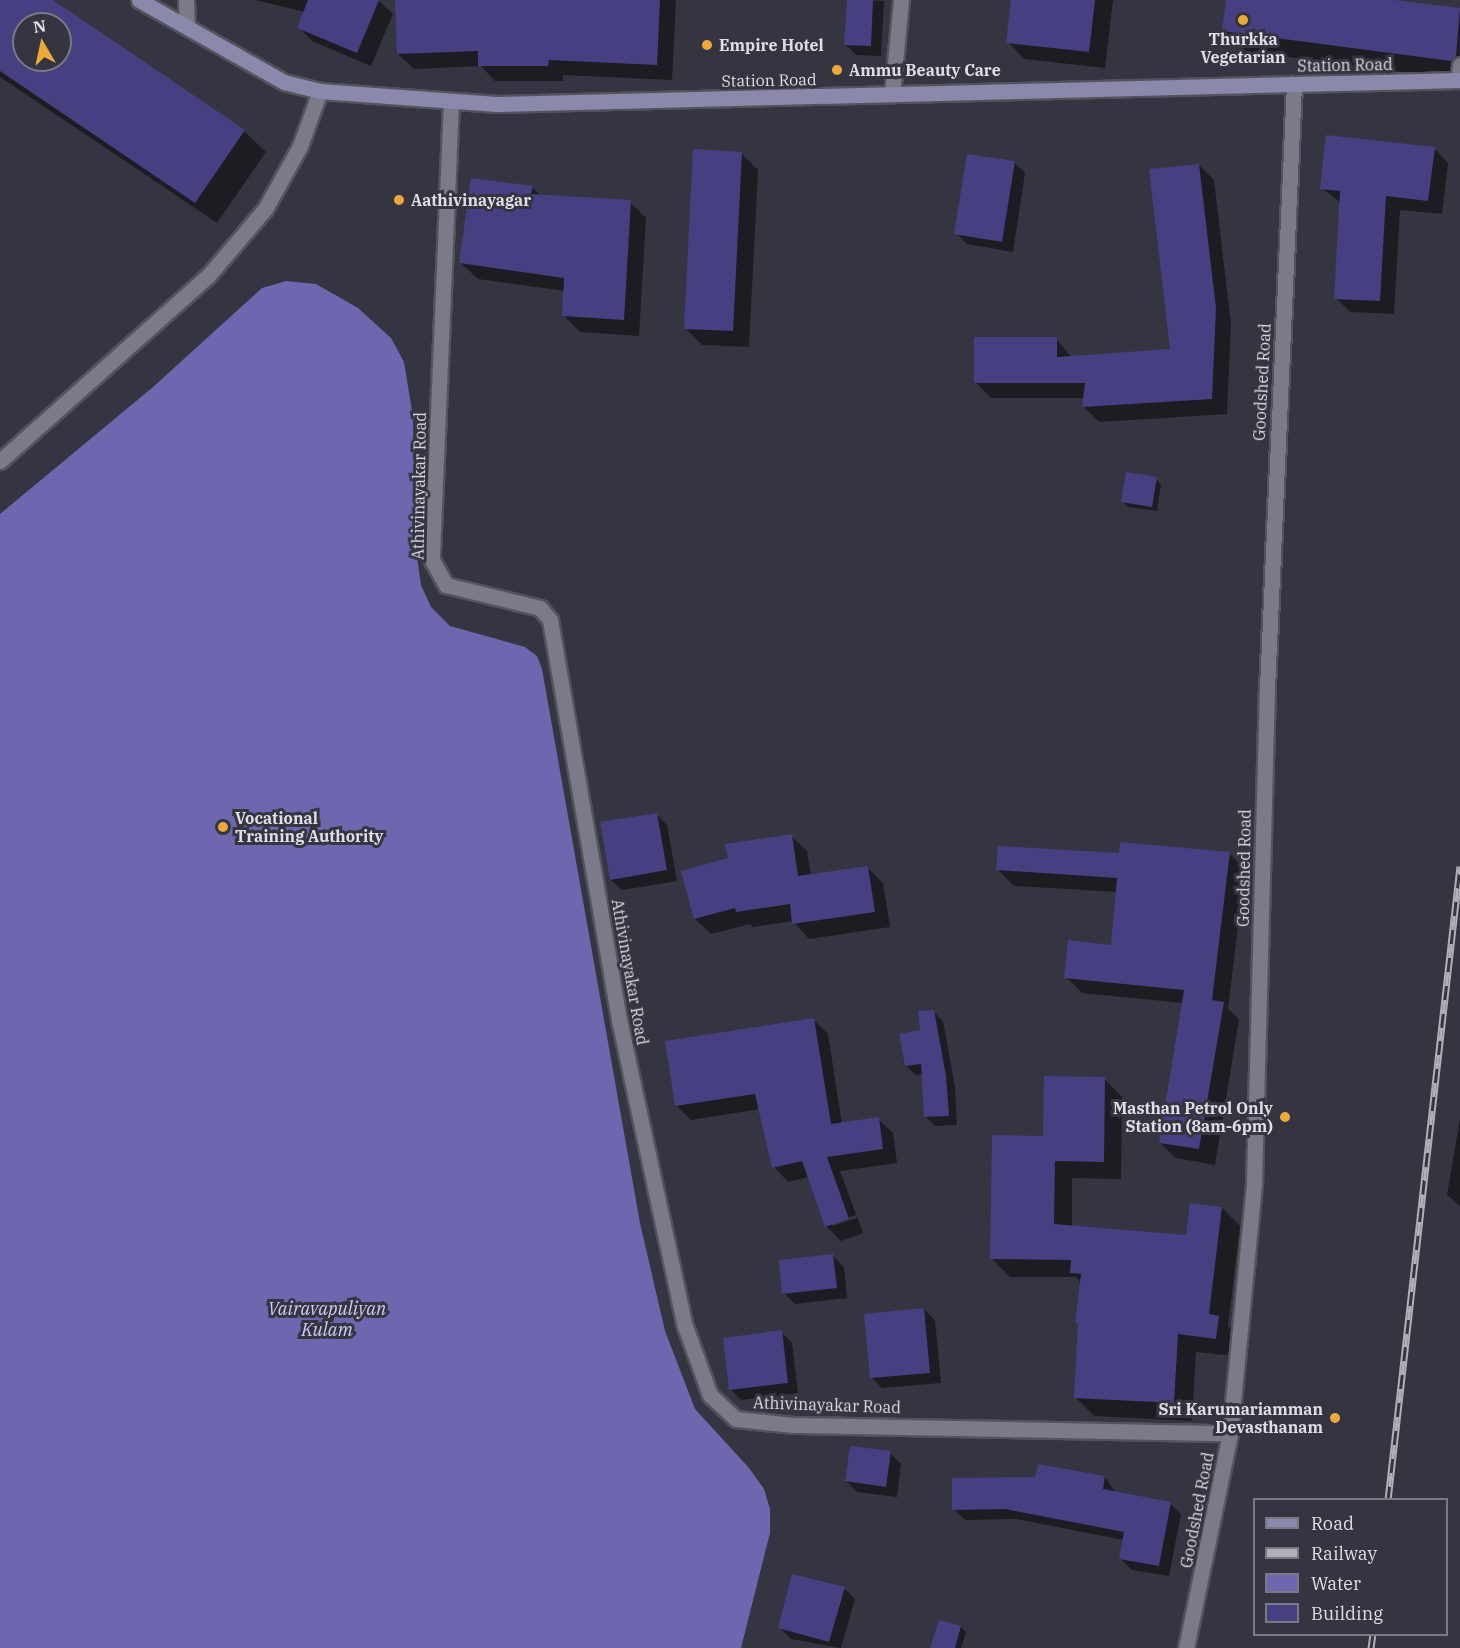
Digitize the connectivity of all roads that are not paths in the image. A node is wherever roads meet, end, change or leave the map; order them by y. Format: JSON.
{"nodes":[{"id":1,"x":139,"y":0,"type":"edge"},
{"id":2,"x":186,"y":0,"type":"edge"},
{"id":3,"x":901,"y":0,"type":"edge"},
{"id":4,"x":187,"y":27,"type":"junction"},
{"id":5,"x":1459,"y":75,"type":"edge"},
{"id":6,"x":1294,"y":84,"type":"junction"},
{"id":7,"x":320,"y":92,"type":"junction"},
{"id":8,"x":892,"y":94,"type":"junction"},
{"id":9,"x":451,"y":101,"type":"junction"},
{"id":10,"x":0,"y":460,"type":"edge"},
{"id":11,"x":1230,"y":1432,"type":"junction"},
{"id":12,"x":1186,"y":1648,"type":"edge"}],
"edges":[{"from":1,"to":4,"type":"main road","name":"Station Road"},
{"from":2,"to":4,"type":"street"},
{"from":3,"to":8,"type":"street"},
{"from":4,"to":7,"type":"main road","name":"Station Road"},
{"from":5,"to":6,"type":"main road","name":"Station Road"},
{"from":6,"to":8,"type":"main road","name":"Station Road"},
{"from":6,"to":11,"type":"street","name":"Goodshed Road"},
{"from":7,"to":9,"type":"main road","name":"Station Road"},
{"from":7,"to":10,"type":"street"},
{"from":8,"to":9,"type":"main road","name":"Station Road"},
{"from":9,"to":11,"type":"street","name":"Athivinayakar Road"},
{"from":11,"to":12,"type":"street","name":"Goodshed Road"}]}
